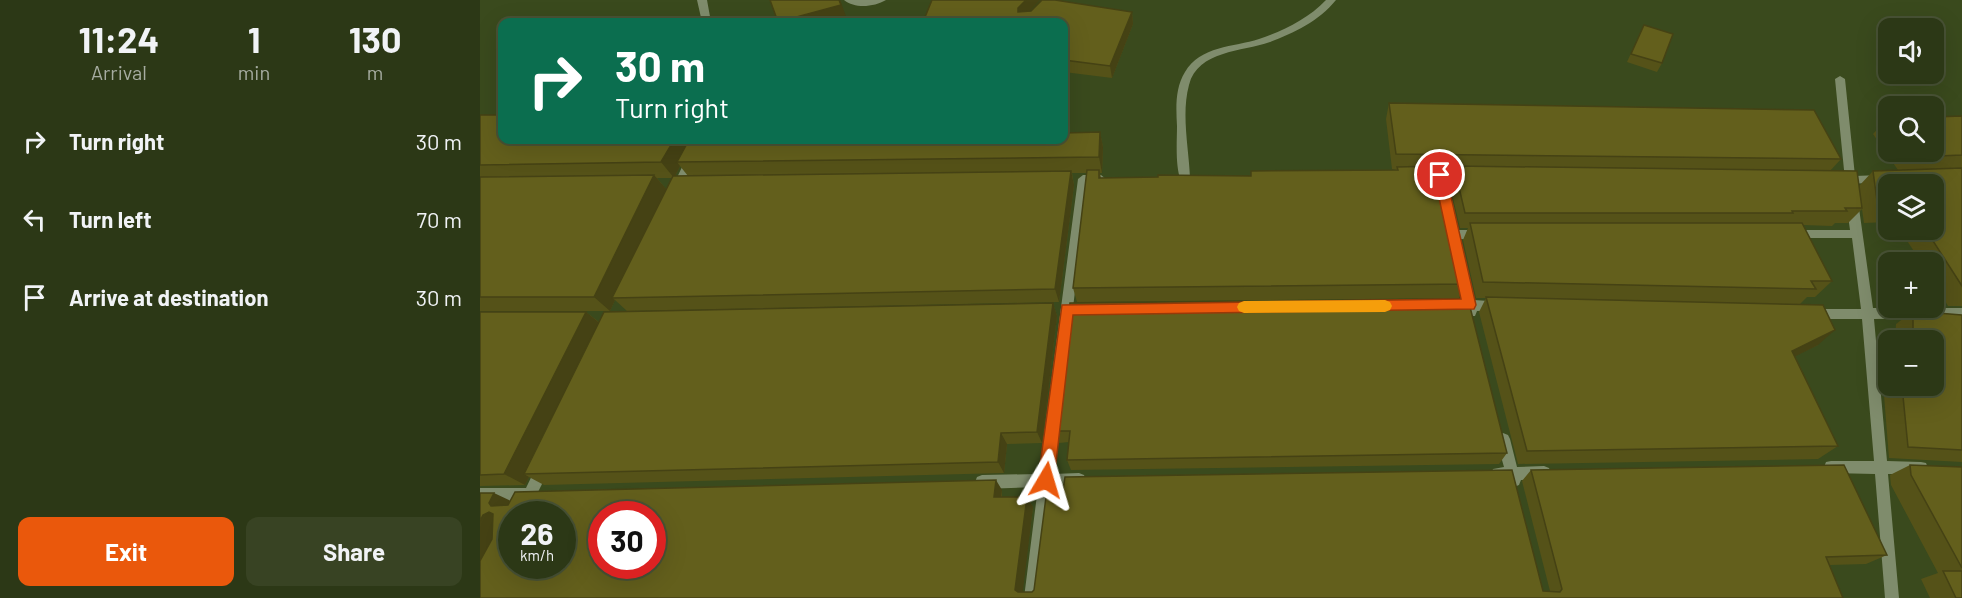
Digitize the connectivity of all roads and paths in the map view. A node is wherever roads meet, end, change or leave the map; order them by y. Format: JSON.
{"nodes":[{"id":1,"x":702,"y":0,"type":"edge"},
{"id":2,"x":849,"y":0,"type":"edge"},
{"id":3,"x":881,"y":0,"type":"edge"},
{"id":4,"x":1331,"y":0,"type":"edge"},
{"id":5,"x":706,"y":18,"type":"edge"},
{"id":6,"x":1840,"y":79,"type":"dead end"},
{"id":7,"x":698,"y":144,"type":"edge"},
{"id":8,"x":1417,"y":175,"type":"edge"},
{"id":9,"x":1485,"y":177,"type":"edge"},
{"id":10,"x":1185,"y":178,"type":"edge"},
{"id":11,"x":1117,"y":179,"type":"edge"},
{"id":12,"x":1833,"y":179,"type":"edge"},
{"id":13,"x":1878,"y":179,"type":"edge"},
{"id":14,"x":1850,"y":180,"type":"junction"},
{"id":15,"x":669,"y":205,"type":"edge"},
{"id":16,"x":1489,"y":234,"type":"edge"},
{"id":17,"x":1785,"y":234,"type":"edge"},
{"id":18,"x":1856,"y":234,"type":"junction"},
{"id":19,"x":1445,"y":305,"type":"edge"},
{"id":20,"x":1469,"y":305,"type":"junction"},
{"id":21,"x":1514,"y":307,"type":"edge"},
{"id":22,"x":1799,"y":313,"type":"edge"},
{"id":23,"x":1962,"y":313,"type":"edge"},
{"id":24,"x":1868,"y":314,"type":"junction"},
{"id":25,"x":1475,"y":328,"type":"edge"},
{"id":26,"x":1498,"y":421,"type":"edge"},
{"id":27,"x":548,"y":457,"type":"edge"},
{"id":28,"x":1881,"y":466,"type":"junction"},
{"id":29,"x":1812,"y":468,"type":"edge"},
{"id":30,"x":1939,"y":469,"type":"edge"},
{"id":31,"x":1512,"y":473,"type":"junction"},
{"id":32,"x":1556,"y":473,"type":"edge"},
{"id":33,"x":1488,"y":474,"type":"edge"},
{"id":34,"x":1094,"y":479,"type":"edge"},
{"id":35,"x":1046,"y":480,"type":"junction"},
{"id":36,"x":963,"y":482,"type":"edge"},
{"id":37,"x":480,"y":495,"type":"edge"},
{"id":38,"x":535,"y":495,"type":"junction"},
{"id":39,"x":1518,"y":496,"type":"edge"},
{"id":40,"x":530,"y":501,"type":"edge"},
{"id":41,"x":1031,"y":598,"type":"edge"},
{"id":42,"x":1892,"y":598,"type":"edge"}],
"edges":[{"from":1,"to":5,"type":"street"},
{"from":2,"to":3,"type":"street"},
{"from":4,"to":10,"type":"street"},
{"from":6,"to":14,"type":"street"},
{"from":7,"to":15,"type":"street"},
{"from":8,"to":9,"type":"street"},
{"from":11,"to":35,"type":"street"},
{"from":12,"to":14,"type":"street"},
{"from":13,"to":14,"type":"street"},
{"from":14,"to":18,"type":"street"},
{"from":16,"to":20,"type":"street"},
{"from":17,"to":18,"type":"street"},
{"from":18,"to":24,"type":"street"},
{"from":19,"to":20,"type":"street"},
{"from":20,"to":21,"type":"street"},
{"from":20,"to":25,"type":"street"},
{"from":22,"to":24,"type":"street"},
{"from":23,"to":24,"type":"street"},
{"from":24,"to":28,"type":"street"},
{"from":26,"to":31,"type":"street"},
{"from":27,"to":38,"type":"street"},
{"from":28,"to":29,"type":"street"},
{"from":28,"to":30,"type":"street"},
{"from":28,"to":42,"type":"street"},
{"from":31,"to":32,"type":"street"},
{"from":31,"to":33,"type":"street"},
{"from":31,"to":39,"type":"street"},
{"from":34,"to":35,"type":"street"},
{"from":35,"to":36,"type":"street"},
{"from":35,"to":41,"type":"street"},
{"from":37,"to":38,"type":"street"},
{"from":38,"to":40,"type":"street"}]}
